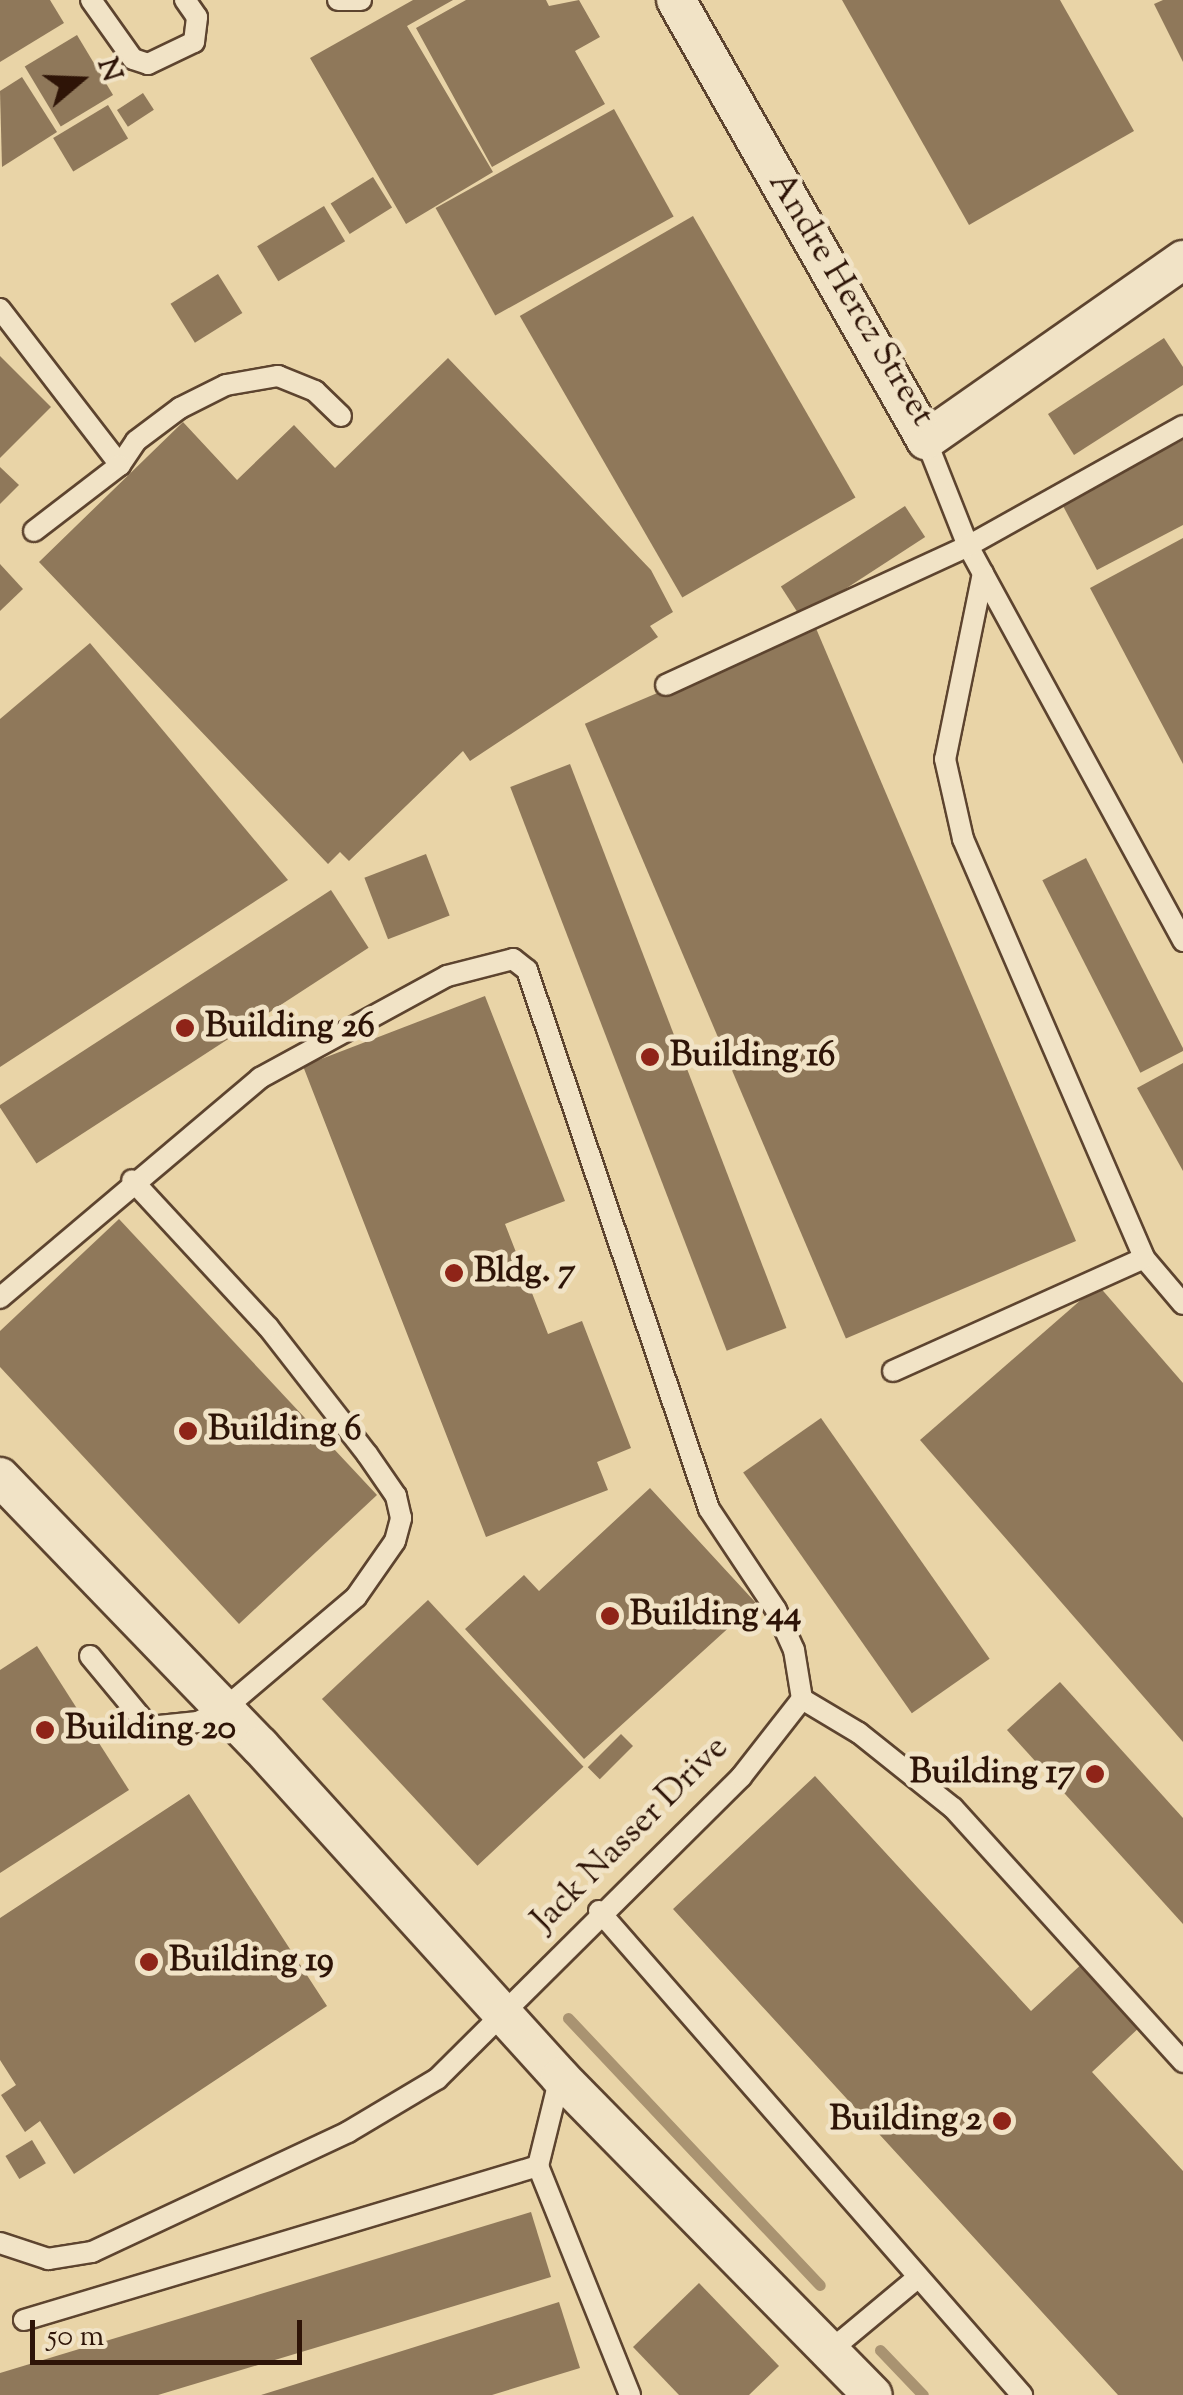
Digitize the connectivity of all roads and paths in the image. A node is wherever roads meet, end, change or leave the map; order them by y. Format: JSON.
{"nodes":[{"id":1,"x":92,"y":0,"type":"edge"},
{"id":2,"x":186,"y":0,"type":"edge"},
{"id":3,"x":338,"y":0,"type":"edge"},
{"id":4,"x":361,"y":0,"type":"edge"},
{"id":5,"x":676,"y":0,"type":"edge"},
{"id":6,"x":1183,"y":260,"type":"edge"},
{"id":7,"x":0,"y":309,"type":"edge"},
{"id":8,"x":341,"y":416,"type":"dead end"},
{"id":9,"x":1183,"y":426,"type":"edge"},
{"id":10,"x":926,"y":440,"type":"junction"},
{"id":11,"x":120,"y":465,"type":"junction"},
{"id":12,"x":34,"y":531,"type":"dead end"},
{"id":13,"x":968,"y":546,"type":"junction"},
{"id":14,"x":983,"y":572,"type":"junction"},
{"id":15,"x":666,"y":685,"type":"dead end"},
{"id":16,"x":1183,"y":940,"type":"edge"},
{"id":17,"x":132,"y":1180,"type":"junction"},
{"id":18,"x":1144,"y":1258,"type":"junction"},
{"id":19,"x":0,"y":1298,"type":"edge"},
{"id":20,"x":1183,"y":1304,"type":"edge"},
{"id":21,"x":892,"y":1371,"type":"dead end"},
{"id":22,"x":0,"y":1477,"type":"edge"},
{"id":23,"x":90,"y":1656,"type":"dead end"},
{"id":24,"x":802,"y":1699,"type":"junction"},
{"id":25,"x":224,"y":1709,"type":"junction"},
{"id":26,"x":599,"y":1911,"type":"junction"},
{"id":27,"x":499,"y":2011,"type":"junction"},
{"id":28,"x":1183,"y":2062,"type":"edge"},
{"id":29,"x":560,"y":2077,"type":"junction"},
{"id":30,"x":538,"y":2166,"type":"junction"},
{"id":31,"x":0,"y":2243,"type":"edge"},
{"id":32,"x":916,"y":2278,"type":"junction"},
{"id":33,"x":24,"y":2320,"type":"dead end"},
{"id":34,"x":832,"y":2349,"type":"junction"},
{"id":35,"x":630,"y":2395,"type":"edge"},
{"id":36,"x":873,"y":2395,"type":"edge"},
{"id":37,"x":1022,"y":2395,"type":"edge"}],
"edges":[{"from":1,"to":2,"type":"lane"},
{"from":3,"to":4,"type":"lane"},
{"from":5,"to":10,"type":"street","name":"Andre Hercz Street"},
{"from":6,"to":10,"type":"street","name":"Andre Hercz Street"},
{"from":7,"to":11,"type":"lane"},
{"from":8,"to":11,"type":"lane"},
{"from":9,"to":13,"type":"lane"},
{"from":10,"to":13,"type":"lane"},
{"from":11,"to":12,"type":"lane"},
{"from":13,"to":14,"type":"lane"},
{"from":13,"to":15,"type":"lane"},
{"from":14,"to":16,"type":"lane"},
{"from":14,"to":18,"type":"lane"},
{"from":17,"to":19,"type":"lane"},
{"from":17,"to":24,"type":"lane"},
{"from":17,"to":25,"type":"lane"},
{"from":18,"to":20,"type":"lane"},
{"from":18,"to":21,"type":"lane"},
{"from":22,"to":25,"type":"street"},
{"from":23,"to":25,"type":"lane"},
{"from":24,"to":26,"type":"lane","name":"Jack Nasser Drive"},
{"from":24,"to":28,"type":"lane"},
{"from":25,"to":27,"type":"street"},
{"from":26,"to":27,"type":"lane","name":"Jack Nasser Drive"},
{"from":26,"to":32,"type":"lane"},
{"from":27,"to":29,"type":"street"},
{"from":27,"to":31,"type":"lane","name":"Jack Nasser Drive"},
{"from":29,"to":30,"type":"lane"},
{"from":29,"to":34,"type":"street"},
{"from":30,"to":33,"type":"lane"},
{"from":30,"to":35,"type":"lane"},
{"from":32,"to":34,"type":"lane"},
{"from":32,"to":37,"type":"lane"},
{"from":34,"to":36,"type":"street"}]}
